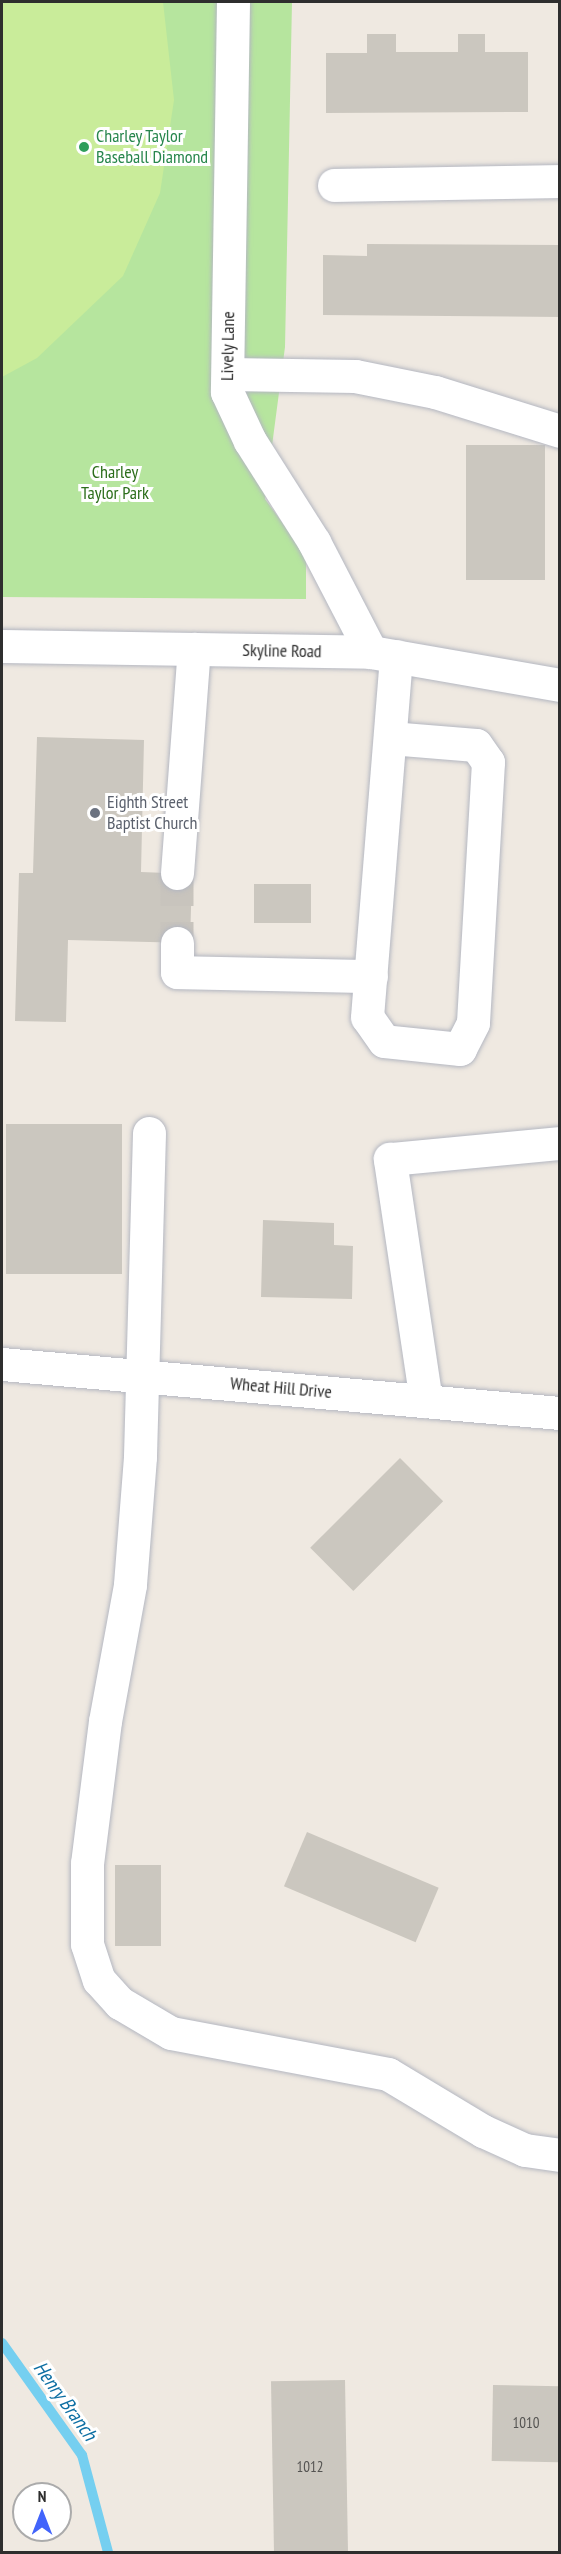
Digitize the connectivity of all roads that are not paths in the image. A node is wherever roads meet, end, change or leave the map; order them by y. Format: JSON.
{"nodes":[{"id":1,"x":233,"y":2,"type":"edge"},
{"id":2,"x":560,"y":181,"type":"edge"},
{"id":3,"x":334,"y":184,"type":"dead end"},
{"id":4,"x":228,"y":375,"type":"junction"},
{"id":5,"x":560,"y":431,"type":"edge"},
{"id":6,"x":2,"y":646,"type":"edge"},
{"id":7,"x":194,"y":649,"type":"junction"},
{"id":8,"x":384,"y":654,"type":"junction"},
{"id":9,"x":556,"y":675,"type":"edge"},
{"id":10,"x":390,"y":738,"type":"junction"},
{"id":11,"x":177,"y":873,"type":"tunnel mouth"},
{"id":12,"x":177,"y":943,"type":"tunnel mouth"},
{"id":13,"x":371,"y":976,"type":"junction"},
{"id":14,"x":149,"y":1133,"type":"dead end"},
{"id":15,"x":560,"y":1143,"type":"edge"},
{"id":16,"x":2,"y":1364,"type":"edge"},
{"id":17,"x":143,"y":1376,"type":"junction"},
{"id":18,"x":426,"y":1401,"type":"junction"},
{"id":19,"x":560,"y":1413,"type":"edge"},
{"id":20,"x":560,"y":2155,"type":"edge"}],
"edges":[{"from":1,"to":4,"type":"street","name":"Lively Lane"},
{"from":2,"to":3,"type":"street"},
{"from":4,"to":5,"type":"street"},
{"from":4,"to":8,"type":"street","name":"Lively Lane"},
{"from":6,"to":7,"type":"street","name":"Skyline Road"},
{"from":7,"to":8,"type":"street","name":"Skyline Road"},
{"from":7,"to":11,"type":"street"},
{"from":8,"to":9,"type":"street","name":"Skyline Road"},
{"from":8,"to":10,"type":"street"},
{"from":10,"to":13,"type":"street"},
{"from":10,"to":13,"type":"street"},
{"from":12,"to":13,"type":"street"},
{"from":14,"to":17,"type":"street"},
{"from":15,"to":18,"type":"street"},
{"from":16,"to":17,"type":"street","name":"Wheat Hill Drive"},
{"from":17,"to":18,"type":"street","name":"Wheat Hill Drive"},
{"from":17,"to":20,"type":"street"},
{"from":18,"to":19,"type":"street","name":"Wheat Hill Drive"}]}
